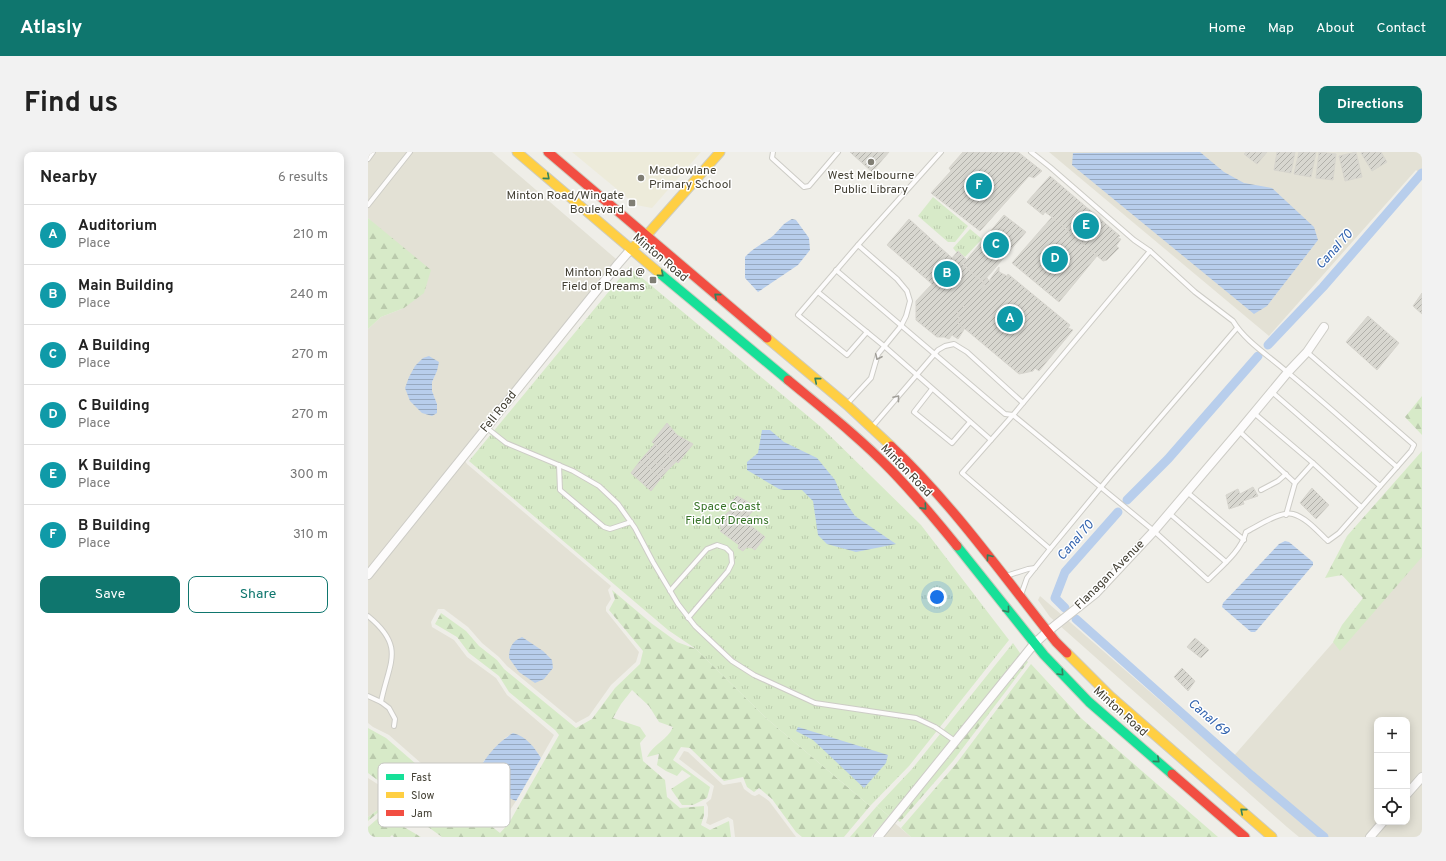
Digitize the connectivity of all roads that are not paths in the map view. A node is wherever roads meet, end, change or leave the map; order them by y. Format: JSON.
{"nodes":[{"id":1,"x":373,"y":152,"type":"edge"},
{"id":2,"x":410,"y":152,"type":"edge"},
{"id":3,"x":518,"y":152,"type":"edge"},
{"id":4,"x":548,"y":152,"type":"edge"},
{"id":5,"x":720,"y":152,"type":"edge"},
{"id":6,"x":773,"y":152,"type":"edge"},
{"id":7,"x":838,"y":152,"type":"edge"},
{"id":8,"x":941,"y":152,"type":"edge"},
{"id":9,"x":1031,"y":152,"type":"edge"},
{"id":10,"x":368,"y":159,"type":"edge"},
{"id":11,"x":368,"y":205,"type":"edge"},
{"id":12,"x":646,"y":236,"type":"junction"},
{"id":13,"x":858,"y":245,"type":"junction"},
{"id":14,"x":631,"y":249,"type":"junction"},
{"id":15,"x":1150,"y":251,"type":"junction"},
{"id":16,"x":836,"y":270,"type":"junction"},
{"id":17,"x":818,"y":292,"type":"junction"},
{"id":18,"x":901,"y":326,"type":"junction"},
{"id":19,"x":1237,"y":328,"type":"junction"},
{"id":20,"x":1324,"y":328,"type":"dead end"},
{"id":21,"x":866,"y":332,"type":"junction"},
{"id":22,"x":884,"y":346,"type":"junction"},
{"id":23,"x":1307,"y":352,"type":"junction"},
{"id":24,"x":934,"y":354,"type":"junction"},
{"id":25,"x":1288,"y":372,"type":"junction"},
{"id":26,"x":916,"y":375,"type":"junction"},
{"id":27,"x":932,"y":389,"type":"junction"},
{"id":28,"x":1272,"y":392,"type":"junction"},
{"id":29,"x":1023,"y":402,"type":"junction"},
{"id":30,"x":846,"y":405,"type":"junction"},
{"id":31,"x":1254,"y":413,"type":"junction"},
{"id":32,"x":1013,"y":415,"type":"junction"},
{"id":33,"x":970,"y":422,"type":"junction"},
{"id":34,"x":487,"y":428,"type":"junction"},
{"id":35,"x":872,"y":428,"type":"junction"},
{"id":36,"x":847,"y":430,"type":"junction"},
{"id":37,"x":1239,"y":431,"type":"junction"},
{"id":38,"x":991,"y":440,"type":"junction"},
{"id":39,"x":1313,"y":462,"type":"junction"},
{"id":40,"x":559,"y":465,"type":"junction"},
{"id":41,"x":1397,"y":467,"type":"junction"},
{"id":42,"x":1286,"y":474,"type":"junction"},
{"id":43,"x":1295,"y":483,"type":"junction"},
{"id":44,"x":1380,"y":486,"type":"junction"},
{"id":45,"x":1101,"y":487,"type":"junction"},
{"id":46,"x":1261,"y":490,"type":"dead end"},
{"id":47,"x":1187,"y":492,"type":"junction"},
{"id":48,"x":1361,"y":507,"type":"junction"},
{"id":49,"x":1169,"y":512,"type":"junction"},
{"id":50,"x":1286,"y":515,"type":"junction"},
{"id":51,"x":631,"y":522,"type":"junction"},
{"id":52,"x":1154,"y":531,"type":"junction"},
{"id":53,"x":1244,"y":540,"type":"junction"},
{"id":54,"x":1050,"y":549,"type":"junction"},
{"id":55,"x":1226,"y":562,"type":"junction"},
{"id":56,"x":1035,"y":568,"type":"junction"},
{"id":57,"x":368,"y":575,"type":"edge"},
{"id":58,"x":1004,"y":577,"type":"junction"},
{"id":59,"x":670,"y":591,"type":"junction"},
{"id":60,"x":1020,"y":597,"type":"junction"},
{"id":61,"x":368,"y":616,"type":"edge"},
{"id":62,"x":688,"y":618,"type":"junction"},
{"id":63,"x":1048,"y":632,"type":"junction"},
{"id":64,"x":1034,"y":644,"type":"junction"},
{"id":65,"x":368,"y":696,"type":"edge"},
{"id":66,"x":381,"y":702,"type":"junction"},
{"id":67,"x":394,"y":726,"type":"dead end"},
{"id":68,"x":955,"y":742,"type":"junction"},
{"id":69,"x":1422,"y":777,"type":"edge"},
{"id":70,"x":1410,"y":791,"type":"edge"},
{"id":71,"x":1380,"y":825,"type":"edge"},
{"id":72,"x":878,"y":837,"type":"edge"},
{"id":73,"x":1245,"y":837,"type":"edge"},
{"id":74,"x":1272,"y":837,"type":"edge"},
{"id":75,"x":1370,"y":837,"type":"edge"}],
"edges":[{"from":1,"to":10,"type":"lane"},
{"from":2,"to":11,"type":"lane"},
{"from":3,"to":14,"type":"main road","name":"Minton Road","one_way":true},
{"from":4,"to":12,"type":"main road","name":"Minton Road"},
{"from":5,"to":12,"type":"main road"},
{"from":6,"to":7,"type":"lane"},
{"from":8,"to":13,"type":"lane"},
{"from":9,"to":15,"type":"lane"},
{"from":12,"to":14,"type":"main road"},
{"from":30,"to":12,"type":"main road","name":"Minton Road","one_way":true},
{"from":13,"to":16,"type":"lane"},
{"from":13,"to":18,"type":"lane"},
{"from":14,"to":34,"type":"street","name":"Fell Road"},
{"from":14,"to":36,"type":"main road","name":"Minton Road","one_way":true},
{"from":15,"to":19,"type":"lane"},
{"from":15,"to":29,"type":"lane"},
{"from":16,"to":17,"type":"lane"},
{"from":16,"to":18,"type":"lane"},
{"from":17,"to":21,"type":"lane"},
{"from":17,"to":21,"type":"lane"},
{"from":18,"to":22,"type":"lane"},
{"from":18,"to":24,"type":"lane"},
{"from":19,"to":25,"type":"lane"},
{"from":19,"to":45,"type":"lane"},
{"from":20,"to":23,"type":"street","name":"Flanagan Avenue"},
{"from":21,"to":22,"type":"lane"},
{"from":22,"to":26,"type":"lane"},
{"from":22,"to":30,"type":"lane","one_way":true},
{"from":23,"to":25,"type":"street","name":"Flanagan Avenue"},
{"from":23,"to":41,"type":"lane"},
{"from":24,"to":26,"type":"lane"},
{"from":24,"to":29,"type":"lane"},
{"from":24,"to":32,"type":"lane"},
{"from":25,"to":28,"type":"street","name":"Flanagan Avenue"},
{"from":25,"to":41,"type":"lane"},
{"from":26,"to":27,"type":"lane"},
{"from":35,"to":26,"type":"lane","one_way":true},
{"from":27,"to":33,"type":"lane"},
{"from":27,"to":33,"type":"lane"},
{"from":28,"to":31,"type":"street","name":"Flanagan Avenue"},
{"from":28,"to":44,"type":"lane"},
{"from":29,"to":32,"type":"lane"},
{"from":30,"to":35,"type":"main road","name":"Minton Road"},
{"from":30,"to":36,"type":"main road"},
{"from":31,"to":37,"type":"street","name":"Flanagan Avenue"},
{"from":31,"to":39,"type":"lane"},
{"from":32,"to":38,"type":"lane"},
{"from":32,"to":45,"type":"lane"},
{"from":33,"to":38,"type":"lane"},
{"from":34,"to":40,"type":"lane"},
{"from":34,"to":57,"type":"street","name":"Fell Road"},
{"from":35,"to":36,"type":"main road"},
{"from":58,"to":35,"type":"main road","name":"Minton Road","one_way":true},
{"from":36,"to":64,"type":"main road","name":"Minton Road","one_way":true},
{"from":37,"to":42,"type":"lane"},
{"from":37,"to":47,"type":"street","name":"Flanagan Avenue"},
{"from":38,"to":54,"type":"lane"},
{"from":39,"to":43,"type":"lane"},
{"from":39,"to":48,"type":"lane"},
{"from":40,"to":51,"type":"lane"},
{"from":40,"to":51,"type":"lane"},
{"from":41,"to":44,"type":"lane"},
{"from":42,"to":43,"type":"lane"},
{"from":42,"to":46,"type":"lane"},
{"from":43,"to":50,"type":"lane"},
{"from":44,"to":48,"type":"lane"},
{"from":45,"to":52,"type":"lane"},
{"from":45,"to":54,"type":"lane"},
{"from":47,"to":49,"type":"street","name":"Flanagan Avenue"},
{"from":47,"to":53,"type":"lane"},
{"from":48,"to":50,"type":"lane"},
{"from":49,"to":52,"type":"street","name":"Flanagan Avenue"},
{"from":49,"to":55,"type":"lane"},
{"from":50,"to":53,"type":"lane"},
{"from":51,"to":59,"type":"lane"},
{"from":52,"to":55,"type":"lane"},
{"from":52,"to":63,"type":"street","name":"Flanagan Avenue"},
{"from":53,"to":55,"type":"lane"},
{"from":54,"to":56,"type":"lane"},
{"from":56,"to":58,"type":"lane"},
{"from":56,"to":60,"type":"lane"},
{"from":58,"to":60,"type":"main road","name":"Minton Road"},
{"from":59,"to":62,"type":"lane"},
{"from":59,"to":62,"type":"lane"},
{"from":60,"to":63,"type":"main road","name":"Minton Road"},
{"from":61,"to":66,"type":"lane"},
{"from":62,"to":68,"type":"lane"},
{"from":63,"to":64,"type":"street","name":"Flanagan Avenue"},
{"from":74,"to":63,"type":"main road","name":"Minton Road","one_way":true},
{"from":64,"to":68,"type":"street","name":"Flanagan Avenue"},
{"from":64,"to":73,"type":"main road","name":"Minton Road","one_way":true},
{"from":65,"to":66,"type":"lane"},
{"from":66,"to":67,"type":"lane"},
{"from":68,"to":72,"type":"street","name":"Flanagan Avenue"},
{"from":69,"to":70,"type":"street"},
{"from":71,"to":75,"type":"street"}]}
